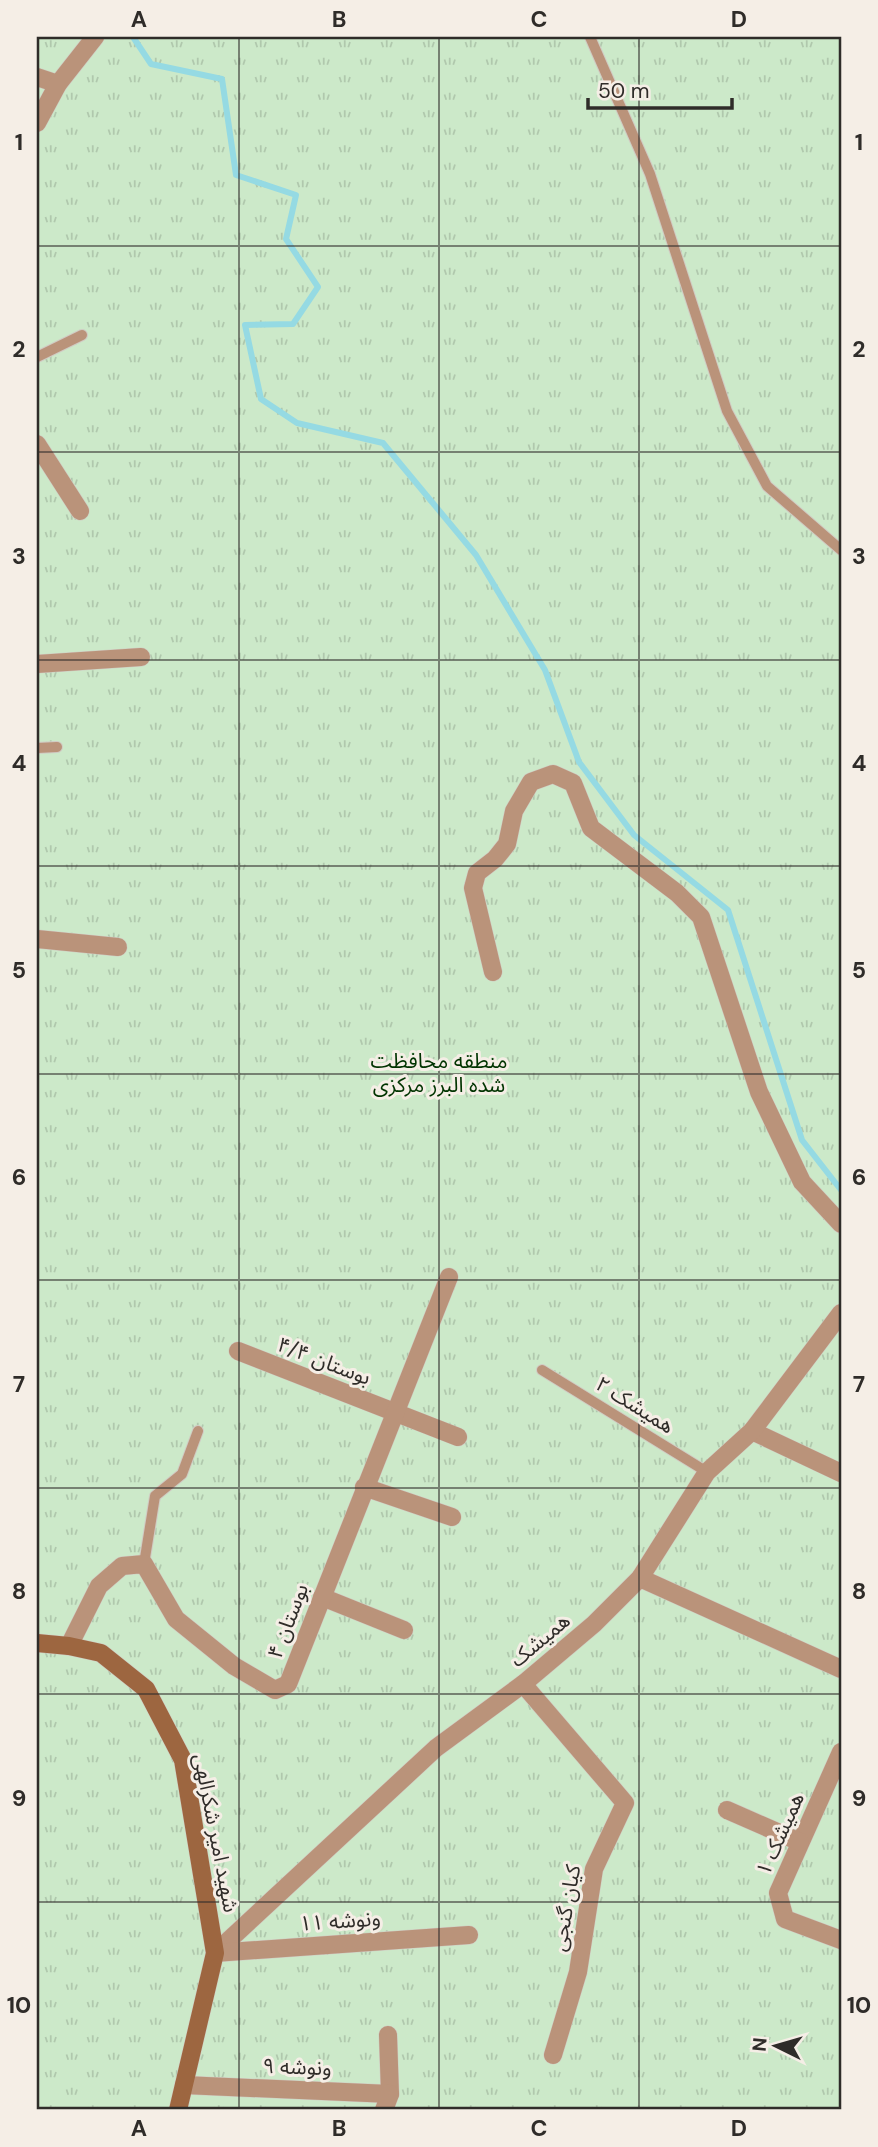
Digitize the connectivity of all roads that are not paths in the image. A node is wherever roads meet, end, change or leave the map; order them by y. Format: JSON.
{"nodes":[{"id":1,"x":95,"y":37,"type":"edge"},
{"id":2,"x":590,"y":37,"type":"edge"},
{"id":3,"x":37,"y":77,"type":"edge"},
{"id":4,"x":58,"y":84,"type":"junction"},
{"id":5,"x":37,"y":123,"type":"edge"},
{"id":6,"x":82,"y":335,"type":"dead end"},
{"id":7,"x":37,"y":357,"type":"edge"},
{"id":8,"x":37,"y":444,"type":"edge"},
{"id":9,"x":80,"y":511,"type":"dead end"},
{"id":10,"x":841,"y":550,"type":"edge"},
{"id":11,"x":141,"y":657,"type":"dead end"},
{"id":12,"x":37,"y":664,"type":"edge"},
{"id":13,"x":57,"y":747,"type":"dead end"},
{"id":14,"x":37,"y":748,"type":"edge"},
{"id":15,"x":37,"y":939,"type":"edge"},
{"id":16,"x":118,"y":947,"type":"dead end"},
{"id":17,"x":493,"y":972,"type":"dead end"},
{"id":18,"x":841,"y":1224,"type":"edge"},
{"id":19,"x":449,"y":1277,"type":"dead end"},
{"id":20,"x":841,"y":1314,"type":"edge"},
{"id":21,"x":238,"y":1351,"type":"dead end"},
{"id":22,"x":542,"y":1370,"type":"dead end"},
{"id":23,"x":394,"y":1413,"type":"junction"},
{"id":24,"x":198,"y":1431,"type":"dead end"},
{"id":25,"x":752,"y":1431,"type":"junction"},
{"id":26,"x":458,"y":1437,"type":"dead end"},
{"id":27,"x":707,"y":1472,"type":"junction"},
{"id":28,"x":841,"y":1473,"type":"edge"},
{"id":29,"x":364,"y":1487,"type":"junction"},
{"id":30,"x":452,"y":1517,"type":"dead end"},
{"id":31,"x":144,"y":1564,"type":"junction"},
{"id":32,"x":640,"y":1578,"type":"junction"},
{"id":33,"x":322,"y":1597,"type":"junction"},
{"id":34,"x":404,"y":1630,"type":"dead end"},
{"id":35,"x":37,"y":1643,"type":"edge"},
{"id":36,"x":69,"y":1646,"type":"junction"},
{"id":37,"x":841,"y":1669,"type":"edge"},
{"id":38,"x":523,"y":1684,"type":"junction"},
{"id":39,"x":841,"y":1752,"type":"edge"},
{"id":40,"x":834,"y":1789,"type":"edge"},
{"id":41,"x":727,"y":1810,"type":"dead end"},
{"id":42,"x":800,"y":1842,"type":"junction"},
{"id":43,"x":468,"y":1935,"type":"dead end"},
{"id":44,"x":841,"y":1940,"type":"edge"},
{"id":45,"x":215,"y":1952,"type":"junction"},
{"id":46,"x":388,"y":2035,"type":"dead end"},
{"id":47,"x":553,"y":2055,"type":"dead end"},
{"id":48,"x":184,"y":2085,"type":"junction"},
{"id":49,"x":387,"y":2102,"type":"edge"},
{"id":50,"x":178,"y":2110,"type":"edge"}],
"edges":[{"from":1,"to":4,"type":"street"},
{"from":2,"to":10,"type":"lane"},
{"from":3,"to":4,"type":"street"},
{"from":4,"to":5,"type":"street"},
{"from":6,"to":7,"type":"lane"},
{"from":8,"to":9,"type":"street"},
{"from":11,"to":12,"type":"street"},
{"from":13,"to":14,"type":"lane"},
{"from":15,"to":16,"type":"street"},
{"from":17,"to":18,"type":"street"},
{"from":19,"to":23,"type":"street","name":"بوستان ۴"},
{"from":20,"to":25,"type":"street","name":"همیشک"},
{"from":21,"to":23,"type":"street","name":"بوستان ۴/۴"},
{"from":22,"to":27,"type":"lane","name":"همیشک ۲"},
{"from":23,"to":26,"type":"street","name":"بوستان ۴/۴"},
{"from":23,"to":29,"type":"street","name":"بوستان ۴"},
{"from":24,"to":31,"type":"lane"},
{"from":25,"to":27,"type":"street","name":"همیشک"},
{"from":25,"to":28,"type":"street"},
{"from":27,"to":32,"type":"street","name":"همیشک"},
{"from":29,"to":30,"type":"street"},
{"from":29,"to":33,"type":"street","name":"بوستان ۴"},
{"from":31,"to":33,"type":"street","name":"بوستان ۴"},
{"from":31,"to":36,"type":"street"},
{"from":32,"to":37,"type":"street"},
{"from":32,"to":38,"type":"street","name":"همیشک"},
{"from":33,"to":34,"type":"street"},
{"from":35,"to":36,"type":"street","name":"شهید امیر شکرالهی"},
{"from":36,"to":45,"type":"street","name":"شهید امیر شکرالهی"},
{"from":38,"to":45,"type":"street","name":"همیشک"},
{"from":38,"to":47,"type":"street","name":"کیان گنجی"},
{"from":39,"to":40,"type":"street","name":"همیشک ۱"},
{"from":40,"to":42,"type":"street","name":"همیشک ۱"},
{"from":41,"to":42,"type":"street"},
{"from":42,"to":44,"type":"street","name":"همیشک ۱"},
{"from":43,"to":45,"type":"street","name":"ونوشه ۱۱"},
{"from":45,"to":48,"type":"street","name":"شهید امیر شکرالهی"},
{"from":46,"to":49,"type":"street"},
{"from":48,"to":49,"type":"street","name":"ونوشه ۹"},
{"from":48,"to":50,"type":"street","name":"شهید امیر شکرالهی"}]}
